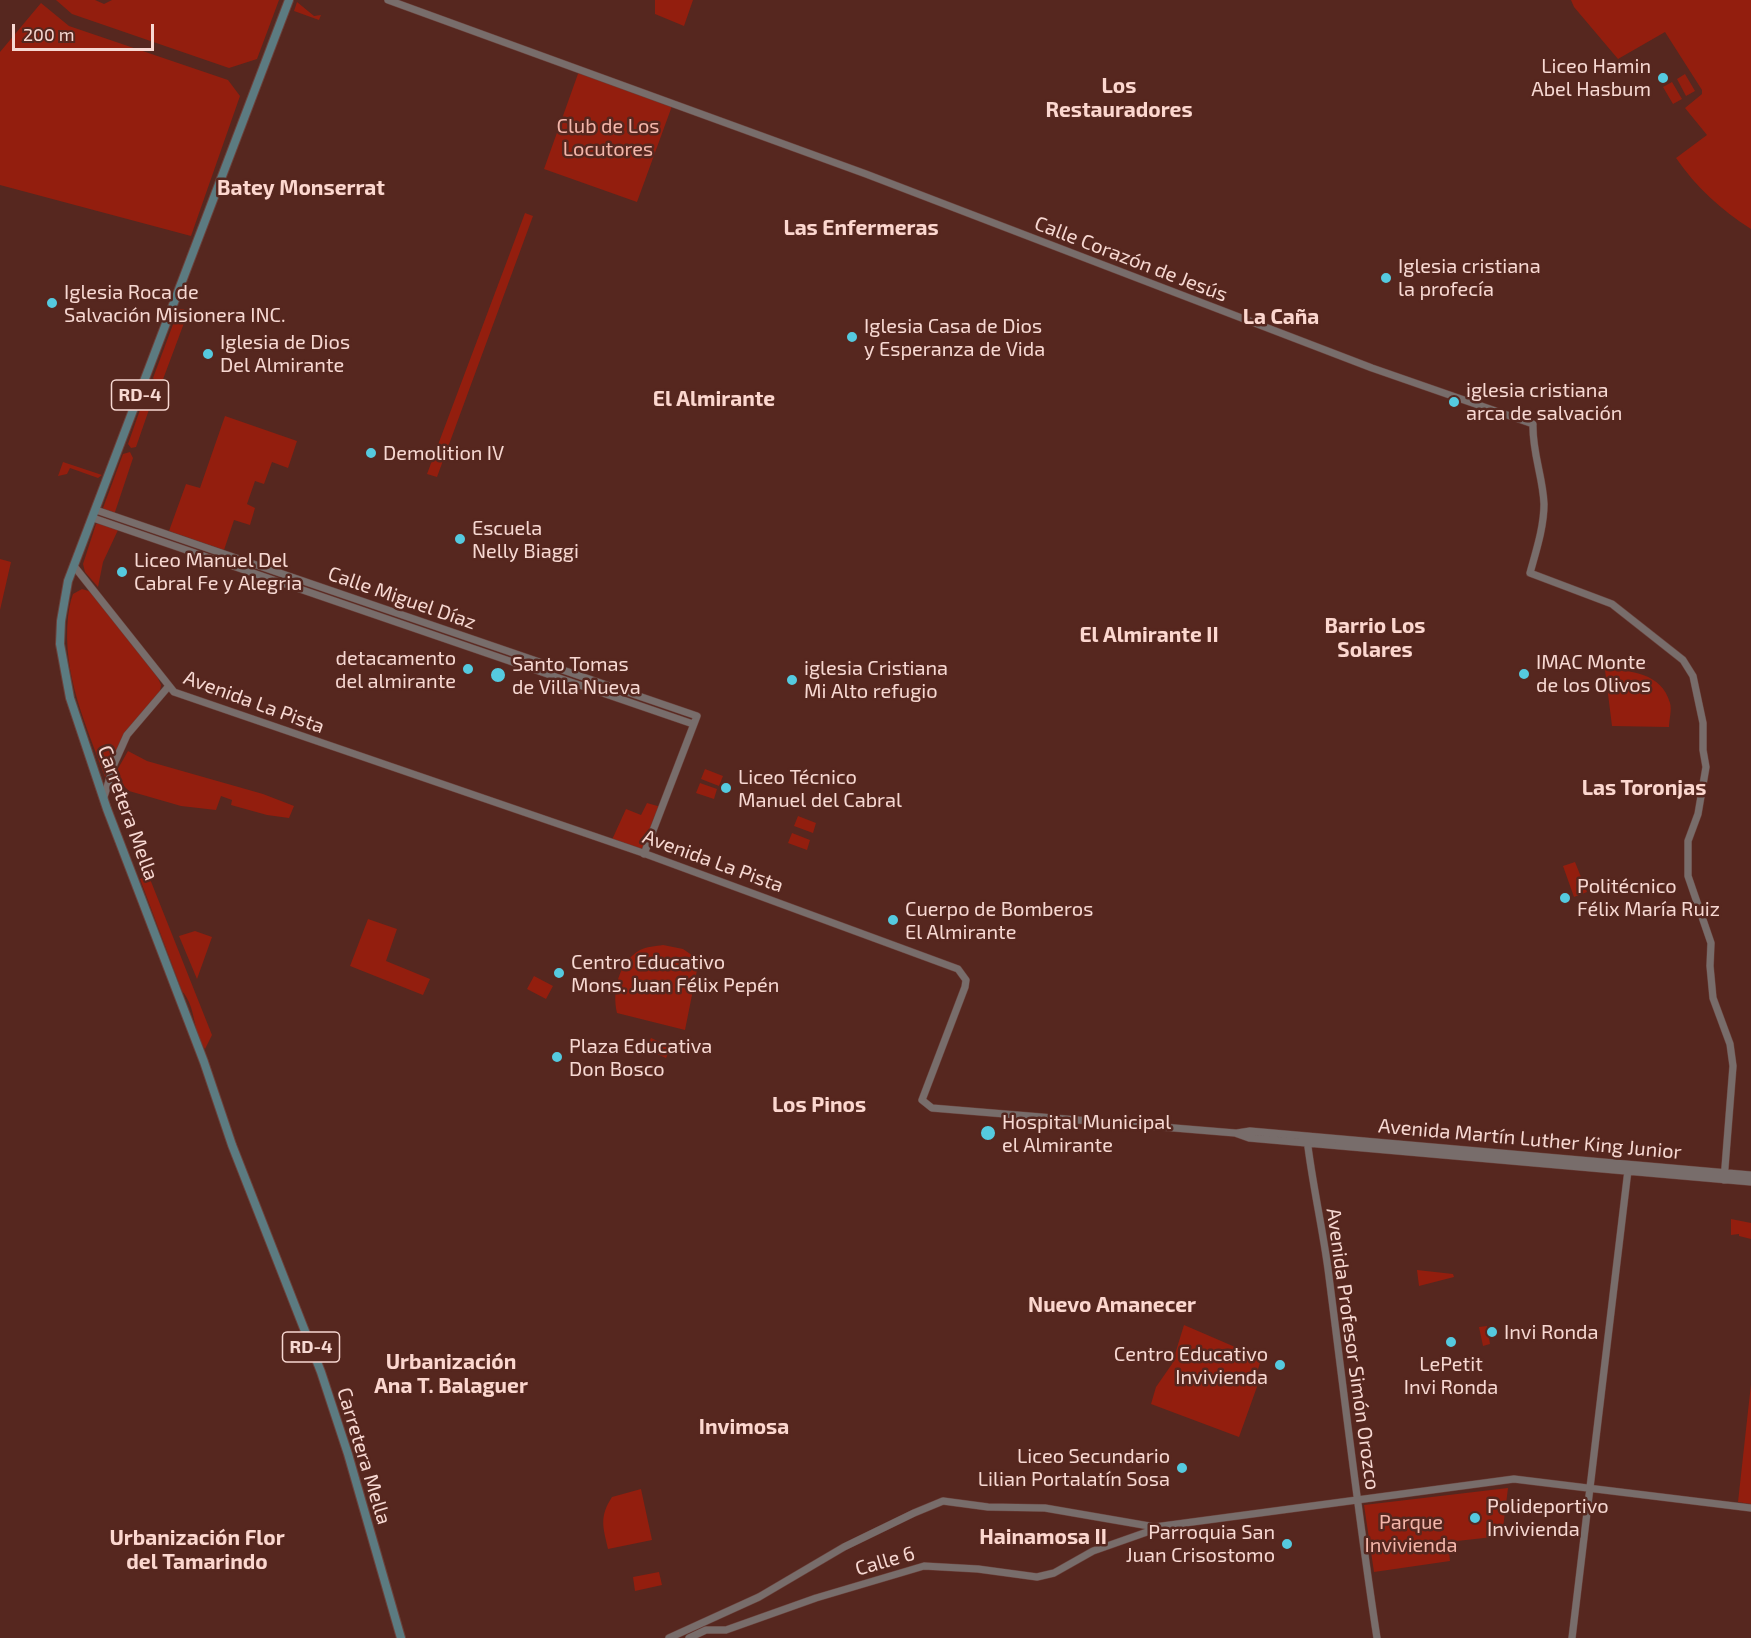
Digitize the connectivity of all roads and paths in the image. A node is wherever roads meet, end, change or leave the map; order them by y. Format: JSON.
{"nodes":[{"id":1,"x":289,"y":0,"type":"edge"},
{"id":2,"x":388,"y":0,"type":"edge"},
{"id":3,"x":94,"y":514,"type":"junction"},
{"id":4,"x":74,"y":566,"type":"junction"},
{"id":5,"x":168,"y":687,"type":"junction"},
{"id":6,"x":692,"y":727,"type":"junction"},
{"id":7,"x":104,"y":797,"type":"junction"},
{"id":8,"x":644,"y":854,"type":"junction"},
{"id":9,"x":1307,"y":1139,"type":"junction"},
{"id":10,"x":1629,"y":1168,"type":"junction"},
{"id":11,"x":1751,"y":1175,"type":"edge"},
{"id":12,"x":1724,"y":1176,"type":"junction"},
{"id":13,"x":1751,"y":1182,"type":"edge"},
{"id":14,"x":1590,"y":1488,"type":"junction"},
{"id":15,"x":1357,"y":1500,"type":"junction"},
{"id":16,"x":1751,"y":1508,"type":"edge"},
{"id":17,"x":1155,"y":1527,"type":"junction"},
{"id":18,"x":401,"y":1638,"type":"edge"},
{"id":19,"x":669,"y":1638,"type":"edge"},
{"id":20,"x":689,"y":1638,"type":"edge"},
{"id":21,"x":1377,"y":1638,"type":"edge"},
{"id":22,"x":1572,"y":1638,"type":"edge"}],
"edges":[{"from":1,"to":3,"type":"main road","name":"Carretera Mella","number":"RD-4"},
{"from":2,"to":12,"type":"street","name":"Calle Corazón de Jesús"},
{"from":3,"to":4,"type":"main road","name":"Carretera Mella","number":"RD-4"},
{"from":3,"to":6,"type":"street","name":"Calle Miguel Díaz"},
{"from":3,"to":6,"type":"street","name":"Calle Miguel Díaz"},
{"from":4,"to":5,"type":"street","name":"Avenida La Pista"},
{"from":4,"to":7,"type":"main road","name":"Carretera Mella","number":"RD-4"},
{"from":5,"to":7,"type":"street"},
{"from":5,"to":8,"type":"street","name":"Avenida La Pista"},
{"from":6,"to":8,"type":"street"},
{"from":7,"to":18,"type":"main road","name":"Carretera Mella","number":"RD-4"},
{"from":8,"to":9,"type":"street","name":"Avenida La Pista"},
{"from":9,"to":10,"type":"street","name":"Avenida Martín Luther King Junior"},
{"from":9,"to":15,"type":"street","name":"Avenida Profesor Simón Orozco"},
{"from":10,"to":12,"type":"street","name":"Avenida Martín Luther King Junior"},
{"from":10,"to":14,"type":"street"},
{"from":11,"to":12,"type":"street","name":"Avenida Martín Luther King Junior"},
{"from":12,"to":13,"type":"street","name":"Avenida Martín Luther King Junior"},
{"from":14,"to":15,"type":"street"},
{"from":14,"to":16,"type":"street"},
{"from":14,"to":22,"type":"street"},
{"from":15,"to":17,"type":"street"},
{"from":15,"to":21,"type":"street","name":"Avenida Profesor Simón Orozco"},
{"from":17,"to":19,"type":"street"},
{"from":17,"to":20,"type":"street","name":"Calle 6"}]}
